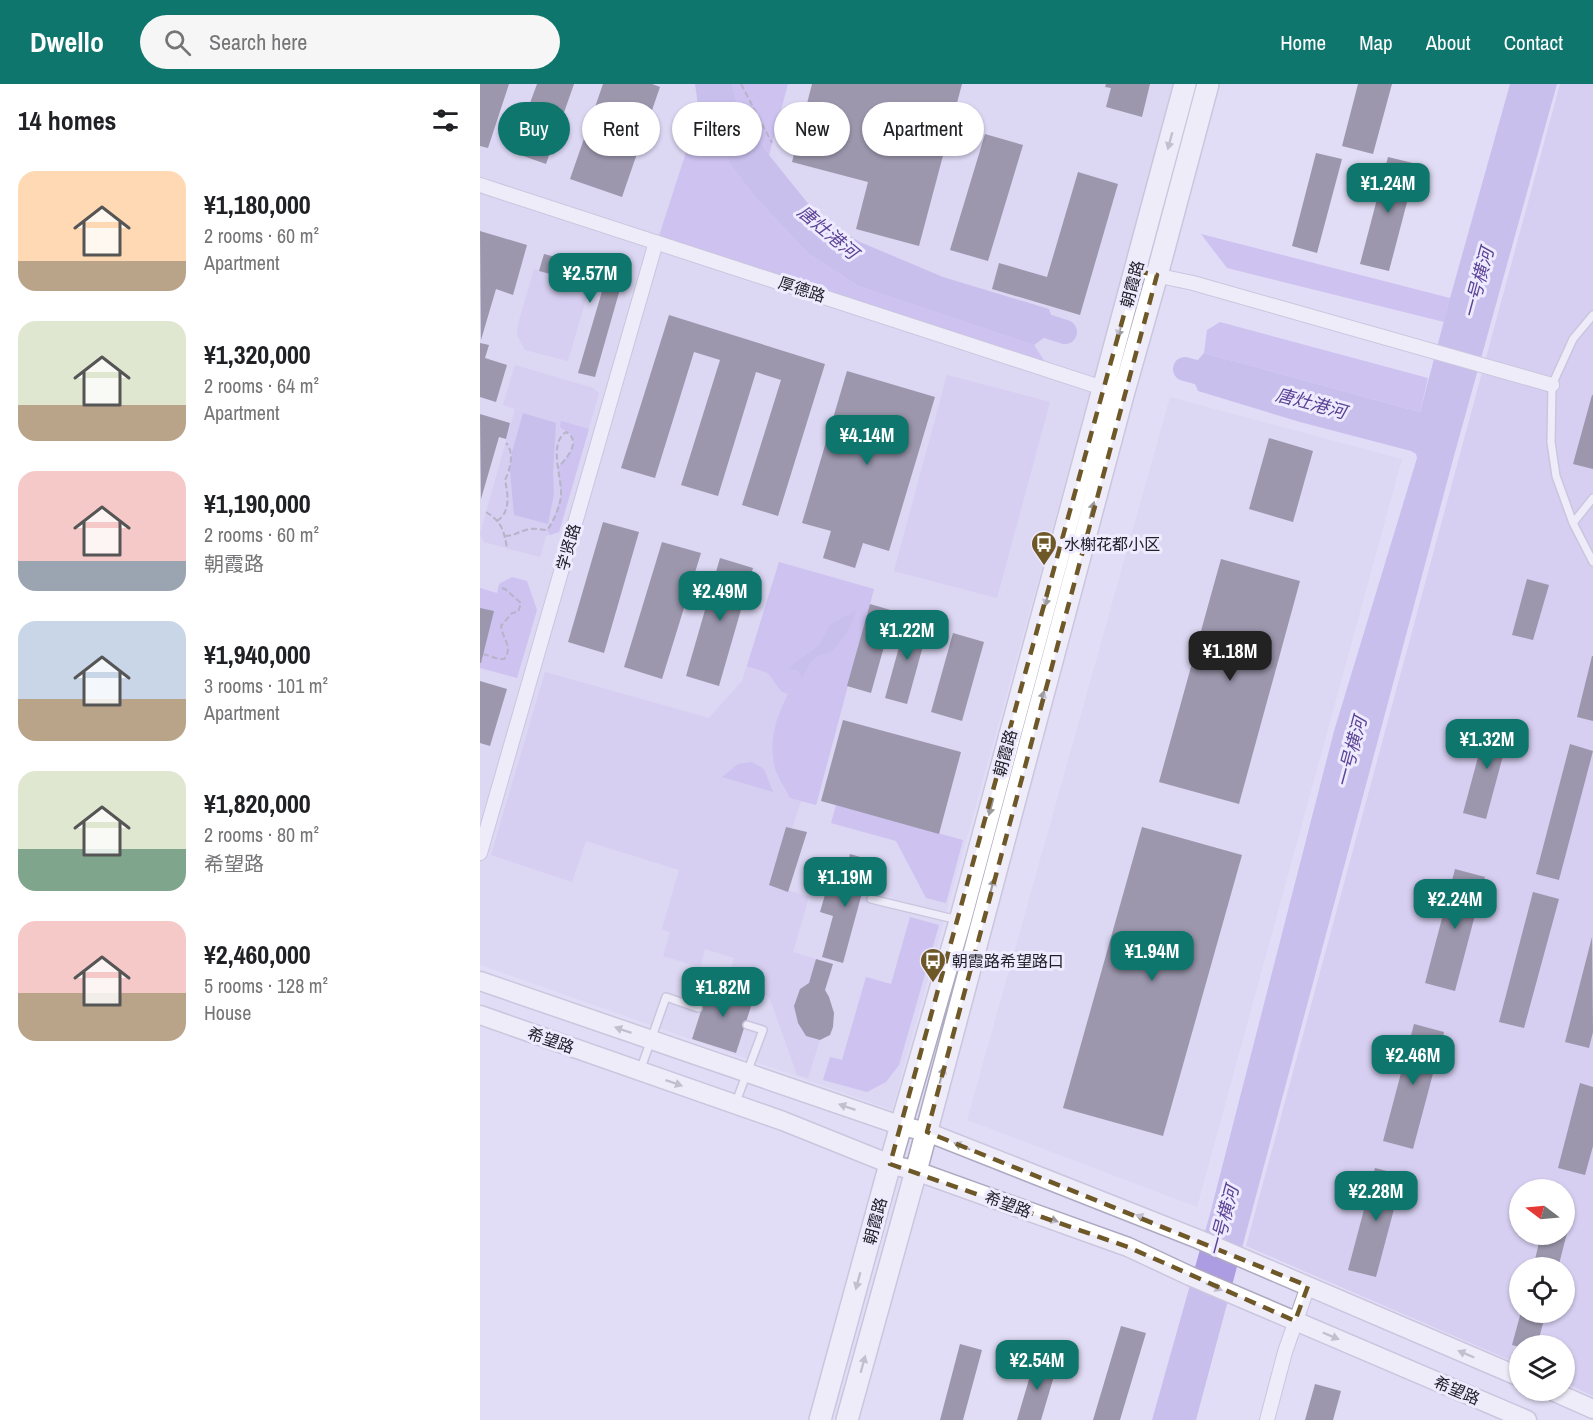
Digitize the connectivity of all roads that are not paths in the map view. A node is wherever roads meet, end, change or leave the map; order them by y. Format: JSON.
{"nodes":[{"id":1,"x":1185,"y":84,"type":"edge"},
{"id":2,"x":1208,"y":84,"type":"edge"},
{"id":3,"x":480,"y":185,"type":"edge"},
{"id":4,"x":656,"y":242,"type":"junction"},
{"id":5,"x":1136,"y":271,"type":"junction"},
{"id":6,"x":1157,"y":275,"type":"junction"},
{"id":7,"x":1593,"y":315,"type":"edge"},
{"id":8,"x":1552,"y":385,"type":"junction"},
{"id":9,"x":1113,"y":392,"type":"junction"},
{"id":10,"x":1593,"y":498,"type":"edge"},
{"id":11,"x":1573,"y":523,"type":"junction"},
{"id":12,"x":1593,"y":562,"type":"edge"},
{"id":13,"x":480,"y":853,"type":"edge"},
{"id":14,"x":872,"y":899,"type":"dead end"},
{"id":15,"x":960,"y":921,"type":"junction"},
{"id":16,"x":981,"y":927,"type":"junction"},
{"id":17,"x":480,"y":981,"type":"edge"},
{"id":18,"x":698,"y":1008,"type":"dead end"},
{"id":19,"x":480,"y":1015,"type":"edge"},
{"id":20,"x":747,"y":1025,"type":"dead end"},
{"id":21,"x":640,"y":1071,"type":"junction"},
{"id":22,"x":735,"y":1104,"type":"junction"},
{"id":23,"x":902,"y":1126,"type":"junction"},
{"id":24,"x":927,"y":1132,"type":"junction"},
{"id":25,"x":890,"y":1164,"type":"junction"},
{"id":26,"x":916,"y":1171,"type":"junction"},
{"id":27,"x":1308,"y":1286,"type":"junction"},
{"id":28,"x":1295,"y":1321,"type":"junction"},
{"id":29,"x":1509,"y":1372,"type":"edge"},
{"id":30,"x":1575,"y":1401,"type":"edge"},
{"id":31,"x":1593,"y":1409,"type":"edge"},
{"id":32,"x":820,"y":1420,"type":"edge"},
{"id":33,"x":847,"y":1420,"type":"edge"},
{"id":34,"x":1268,"y":1420,"type":"edge"},
{"id":35,"x":1527,"y":1420,"type":"edge"}],
"edges":[{"from":1,"to":5,"type":"main road","name":"朝霞路","one_way":true},
{"from":2,"to":6,"type":"main road","name":"朝霞路"},
{"from":3,"to":4,"type":"street","name":"厚德路"},
{"from":4,"to":9,"type":"street","name":"厚德路"},
{"from":4,"to":13,"type":"street","name":"学贤路"},
{"from":5,"to":6,"type":"street"},
{"from":5,"to":9,"type":"main road","name":"朝霞路","one_way":true},
{"from":6,"to":8,"type":"street"},
{"from":6,"to":9,"type":"main road","name":"朝霞路"},
{"from":7,"to":8,"type":"lane"},
{"from":8,"to":11,"type":"lane"},
{"from":9,"to":15,"type":"main road","name":"朝霞路","one_way":true},
{"from":16,"to":9,"type":"main road","name":"朝霞路","one_way":true},
{"from":10,"to":11,"type":"lane"},
{"from":11,"to":12,"type":"lane"},
{"from":14,"to":15,"type":"lane"},
{"from":15,"to":16,"type":"lane"},
{"from":15,"to":23,"type":"main road","name":"朝霞路"},
{"from":24,"to":16,"type":"main road","name":"朝霞路","one_way":true},
{"from":23,"to":17,"type":"main road","name":"希望路","one_way":true},
{"from":18,"to":21,"type":"lane"},
{"from":19,"to":21,"type":"main road","name":"希望路"},
{"from":20,"to":22,"type":"lane"},
{"from":21,"to":22,"type":"main road","name":"希望路","one_way":true},
{"from":22,"to":25,"type":"main road","name":"希望路"},
{"from":23,"to":24,"type":"main road","name":"希望路"},
{"from":23,"to":25,"type":"main road","name":"朝霞路"},
{"from":24,"to":26,"type":"main road","name":"朝霞路"},
{"from":27,"to":24,"type":"main road","name":"希望路","one_way":true},
{"from":25,"to":26,"type":"main road","name":"希望路"},
{"from":25,"to":32,"type":"main road","name":"朝霞路","one_way":true},
{"from":26,"to":28,"type":"main road","name":"希望路","one_way":true},
{"from":33,"to":26,"type":"main road","name":"朝霞路","one_way":true},
{"from":27,"to":28,"type":"street"},
{"from":29,"to":27,"type":"main road","name":"希望路","one_way":true},
{"from":28,"to":34,"type":"street"},
{"from":28,"to":35,"type":"main road","name":"希望路","one_way":true},
{"from":30,"to":31,"type":"main road"}]}
